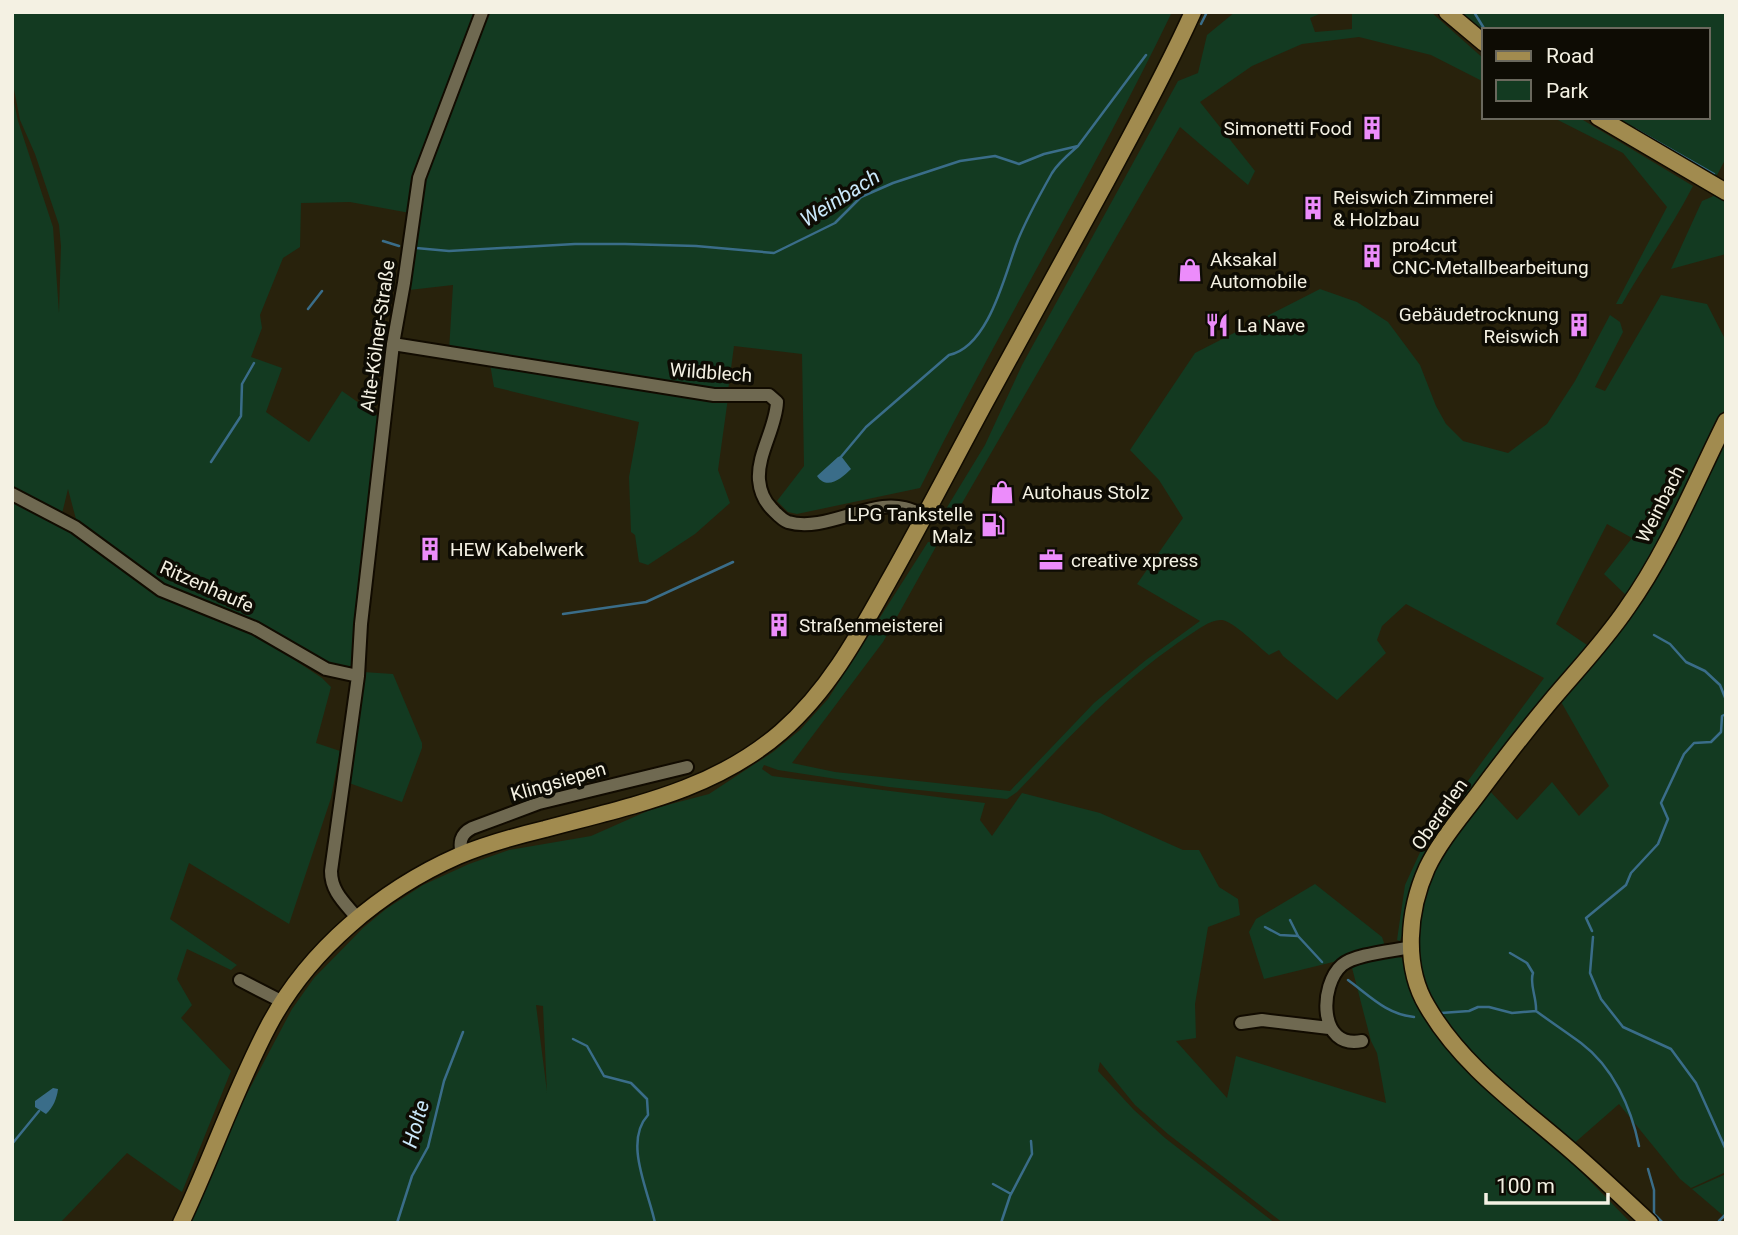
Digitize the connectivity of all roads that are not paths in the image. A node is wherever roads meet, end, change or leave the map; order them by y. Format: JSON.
{"nodes":[{"id":1,"x":482,"y":12,"type":"edge"},
{"id":2,"x":1193,"y":12,"type":"edge"},
{"id":3,"x":1447,"y":12,"type":"edge"},
{"id":4,"x":1482,"y":41,"type":"edge"},
{"id":5,"x":1601,"y":119,"type":"edge"},
{"id":6,"x":1716,"y":186,"type":"edge"},
{"id":7,"x":393,"y":344,"type":"junction"},
{"id":8,"x":1726,"y":421,"type":"edge"},
{"id":9,"x":12,"y":494,"type":"edge"},
{"id":10,"x":924,"y":516,"type":"junction"},
{"id":11,"x":1629,"y":605,"type":"joint"},
{"id":12,"x":358,"y":676,"type":"junction"},
{"id":13,"x":687,"y":767,"type":"dead end"},
{"id":14,"x":462,"y":855,"type":"junction"},
{"id":15,"x":358,"y":919,"type":"junction"},
{"id":16,"x":1411,"y":947,"type":"junction"},
{"id":17,"x":240,"y":980,"type":"dead end"},
{"id":18,"x":284,"y":1002,"type":"junction"},
{"id":19,"x":1241,"y":1023,"type":"dead end"},
{"id":20,"x":1329,"y":1028,"type":"junction"},
{"id":21,"x":1362,"y":1041,"type":"dead end"},
{"id":22,"x":181,"y":1223,"type":"edge"},
{"id":23,"x":1650,"y":1223,"type":"edge"}],
"edges":[{"from":1,"to":7,"type":"street","name":"Alte-Kölner-Straße"},
{"from":2,"to":10,"type":"main road"},
{"from":3,"to":4,"type":"main road"},
{"from":5,"to":6,"type":"main road"},
{"from":7,"to":10,"type":"street","name":"Wildblech"},
{"from":7,"to":12,"type":"street","name":"Alte-Kölner-Straße"},
{"from":8,"to":11,"type":"main road","name":"Weinbach"},
{"from":9,"to":12,"type":"street","name":"Ritzenhaufe"},
{"from":10,"to":14,"type":"main road"},
{"from":11,"to":16,"type":"main road","name":"Obererlen"},
{"from":12,"to":15,"type":"street"},
{"from":13,"to":14,"type":"street","name":"Klingsiepen"},
{"from":14,"to":15,"type":"main road"},
{"from":15,"to":18,"type":"main road"},
{"from":16,"to":20,"type":"street"},
{"from":16,"to":23,"type":"main road","name":"Obererlen"},
{"from":17,"to":18,"type":"street"},
{"from":18,"to":22,"type":"main road"},
{"from":19,"to":20,"type":"street"},
{"from":20,"to":21,"type":"street"}]}
